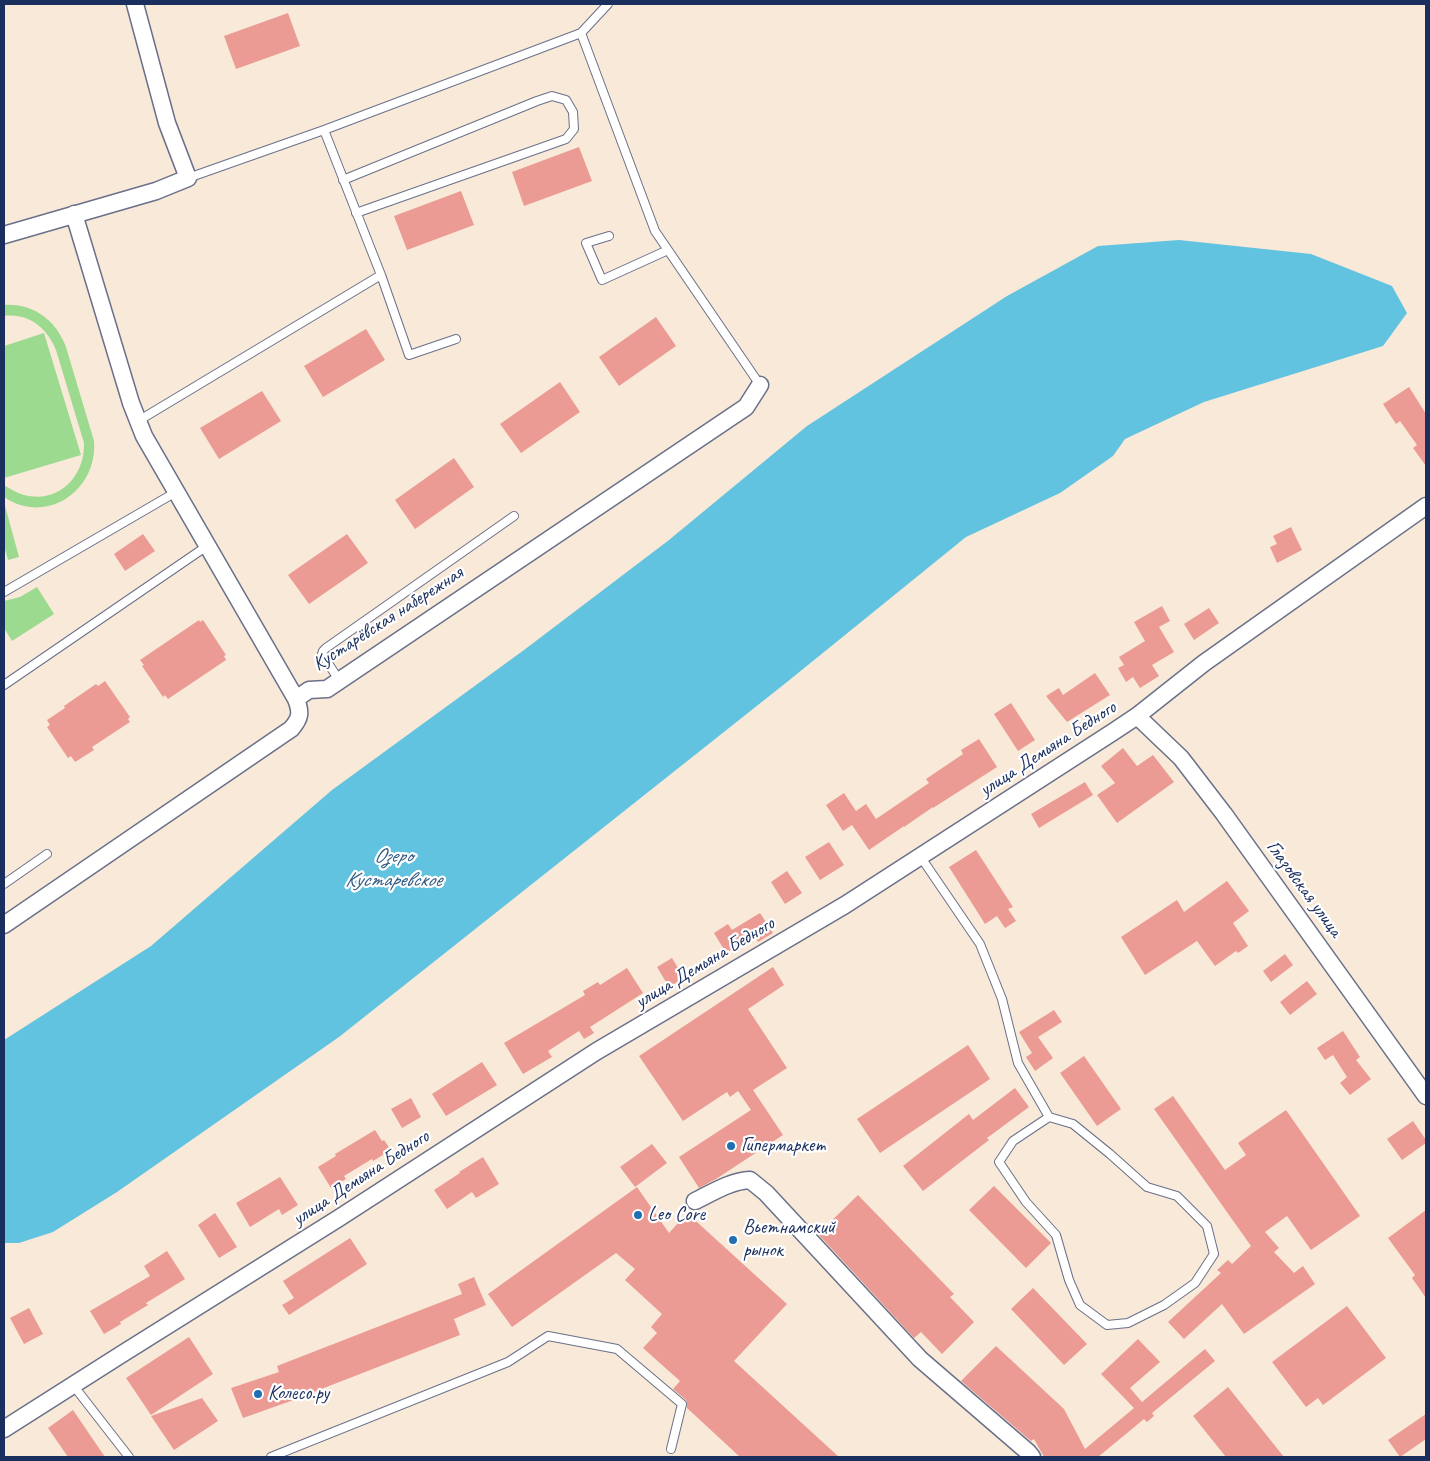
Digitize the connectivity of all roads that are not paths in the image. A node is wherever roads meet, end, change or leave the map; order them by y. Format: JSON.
{"nodes":[{"id":1,"x":135,"y":4,"type":"edge"},
{"id":2,"x":608,"y":4,"type":"edge"},
{"id":3,"x":581,"y":33,"type":"junction"},
{"id":4,"x":324,"y":130,"type":"junction"},
{"id":5,"x":188,"y":178,"type":"junction"},
{"id":6,"x":343,"y":180,"type":"junction"},
{"id":7,"x":356,"y":213,"type":"junction"},
{"id":8,"x":74,"y":214,"type":"junction"},
{"id":9,"x":4,"y":235,"type":"edge"},
{"id":10,"x":609,"y":236,"type":"dead end"},
{"id":11,"x":668,"y":250,"type":"junction"},
{"id":12,"x":381,"y":275,"type":"junction"},
{"id":13,"x":456,"y":339,"type":"dead end"},
{"id":14,"x":760,"y":385,"type":"joint"},
{"id":15,"x":138,"y":421,"type":"junction"},
{"id":16,"x":176,"y":492,"type":"junction"},
{"id":17,"x":1420,"y":510,"type":"edge"},
{"id":18,"x":514,"y":516,"type":"dead end"},
{"id":19,"x":207,"y":546,"type":"junction"},
{"id":20,"x":4,"y":592,"type":"edge"},
{"id":21,"x":340,"y":680,"type":"junction"},
{"id":22,"x":4,"y":685,"type":"edge"},
{"id":23,"x":296,"y":699,"type":"junction"},
{"id":24,"x":1137,"y":716,"type":"junction"},
{"id":25,"x":47,"y":854,"type":"dead end"},
{"id":26,"x":920,"y":856,"type":"junction"},
{"id":27,"x":4,"y":884,"type":"edge"},
{"id":28,"x":4,"y":925,"type":"edge"},
{"id":29,"x":1426,"y":1096,"type":"edge"},
{"id":30,"x":1049,"y":1117,"type":"junction"},
{"id":31,"x":695,"y":1201,"type":"dead end"},
{"id":32,"x":73,"y":1385,"type":"junction"},
{"id":33,"x":4,"y":1430,"type":"edge"},
{"id":34,"x":672,"y":1449,"type":"dead end"},
{"id":35,"x":129,"y":1457,"type":"edge"},
{"id":36,"x":271,"y":1457,"type":"edge"},
{"id":37,"x":1032,"y":1457,"type":"edge"}],
"edges":[{"from":1,"to":5,"type":"street"},
{"from":2,"to":3,"type":"lane"},
{"from":3,"to":4,"type":"lane"},
{"from":3,"to":11,"type":"lane"},
{"from":4,"to":5,"type":"lane"},
{"from":4,"to":6,"type":"lane"},
{"from":5,"to":8,"type":"street"},
{"from":6,"to":7,"type":"lane"},
{"from":6,"to":7,"type":"lane"},
{"from":7,"to":12,"type":"lane"},
{"from":8,"to":9,"type":"street"},
{"from":8,"to":15,"type":"street"},
{"from":10,"to":11,"type":"lane"},
{"from":11,"to":14,"type":"lane"},
{"from":12,"to":13,"type":"lane"},
{"from":12,"to":15,"type":"lane"},
{"from":14,"to":21,"type":"street","name":"Кустарёвская набережная"},
{"from":15,"to":16,"type":"street"},
{"from":16,"to":19,"type":"street"},
{"from":16,"to":20,"type":"lane"},
{"from":17,"to":24,"type":"street","name":"улица Демьяна Бедного"},
{"from":18,"to":21,"type":"lane"},
{"from":19,"to":22,"type":"lane"},
{"from":19,"to":23,"type":"street"},
{"from":21,"to":23,"type":"street","name":"Кустарёвская набережная"},
{"from":23,"to":28,"type":"street"},
{"from":24,"to":26,"type":"street","name":"улица Демьяна Бедного"},
{"from":24,"to":29,"type":"street","name":"Глазовская улица"},
{"from":25,"to":27,"type":"lane"},
{"from":26,"to":30,"type":"lane"},
{"from":26,"to":32,"type":"street","name":"улица Демьяна Бедного"},
{"from":30,"to":30,"type":"lane"},
{"from":31,"to":37,"type":"street"},
{"from":32,"to":33,"type":"street","name":"улица Демьяна Бедного"},
{"from":32,"to":35,"type":"lane"},
{"from":34,"to":36,"type":"lane"}]}
